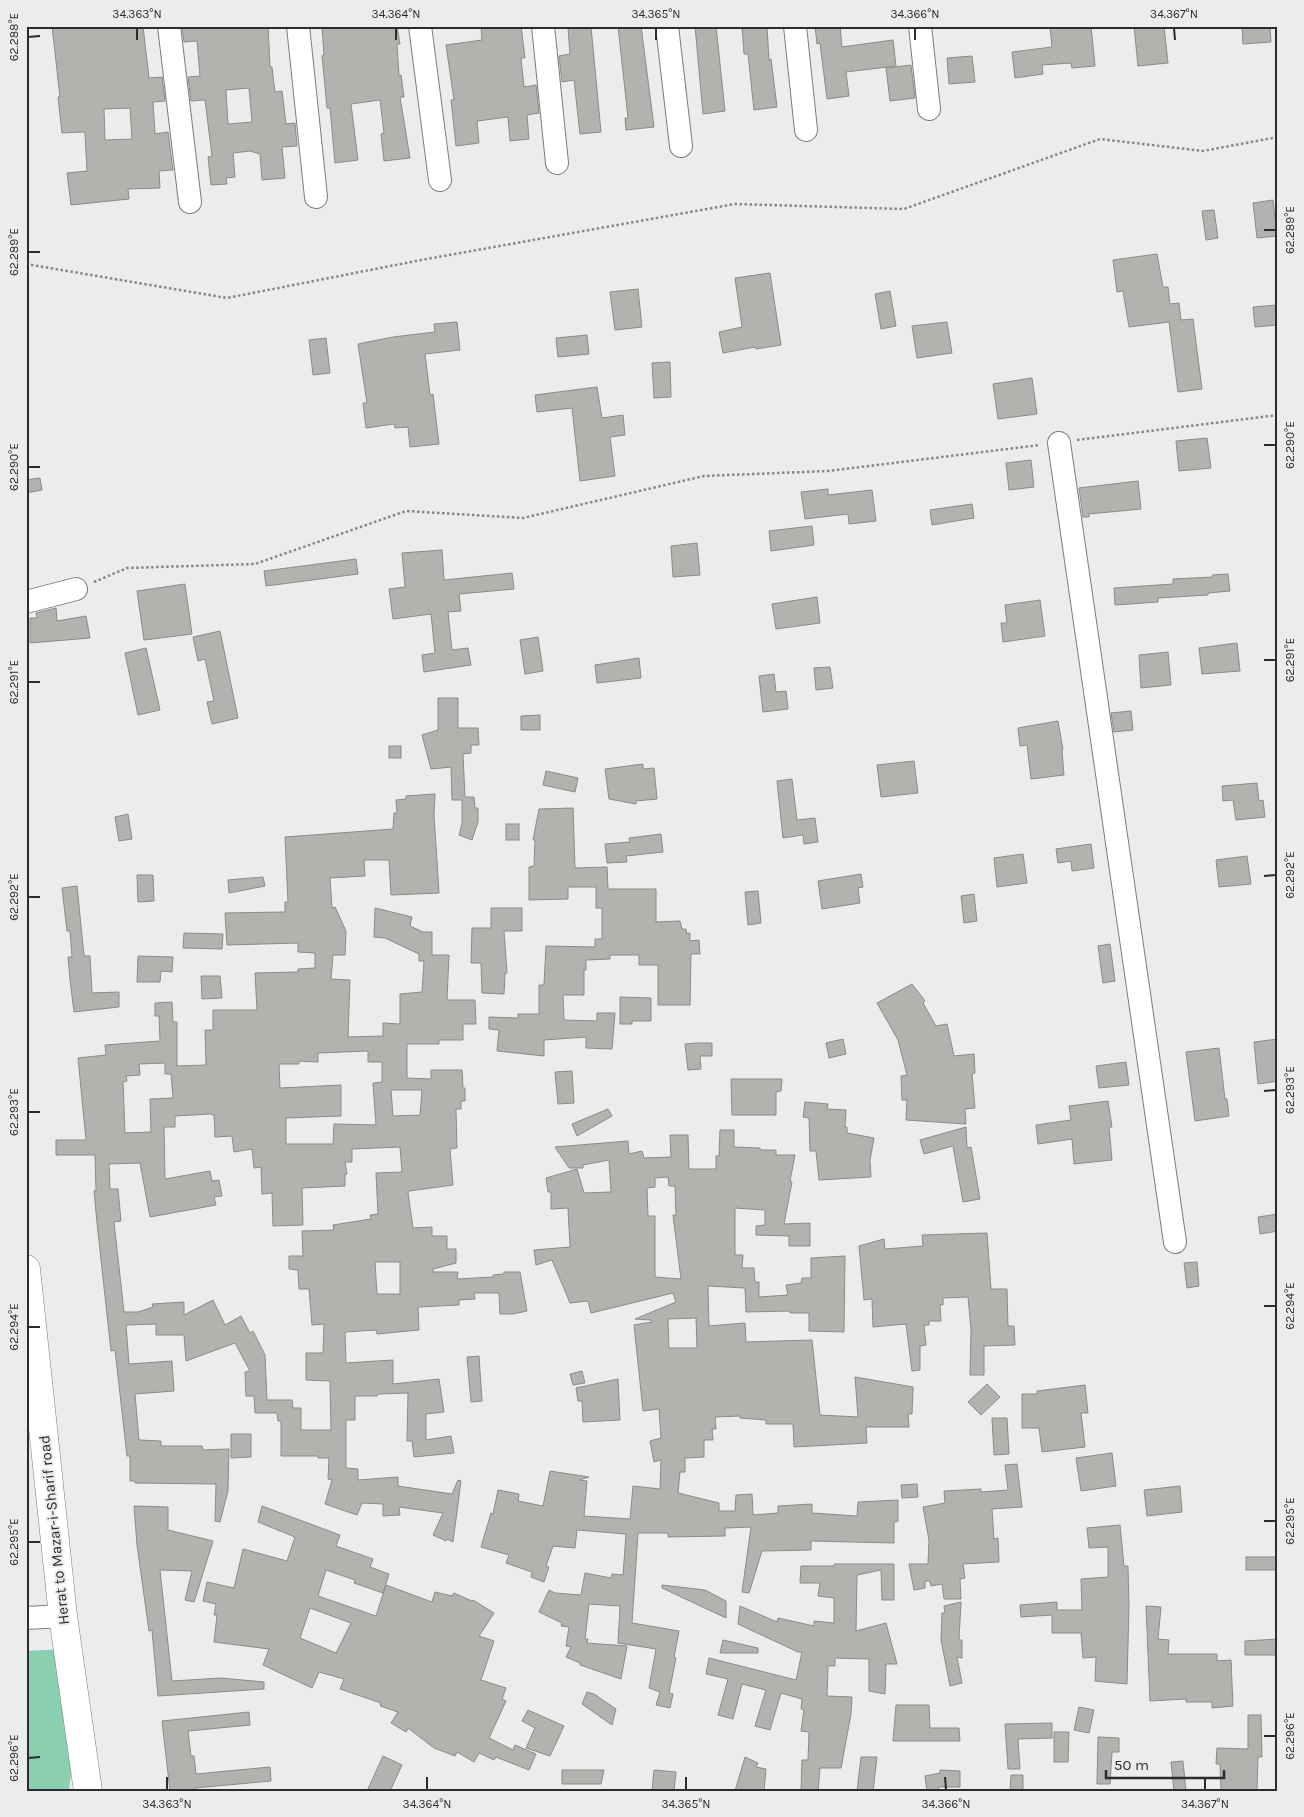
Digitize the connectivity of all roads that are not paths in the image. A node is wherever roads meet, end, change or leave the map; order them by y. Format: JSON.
{"nodes":[{"id":1,"x":170,"y":26,"type":"edge"},
{"id":2,"x":298,"y":26,"type":"edge"},
{"id":3,"x":420,"y":26,"type":"edge"},
{"id":4,"x":542,"y":26,"type":"edge"},
{"id":5,"x":667,"y":26,"type":"edge"},
{"id":6,"x":795,"y":26,"type":"edge"},
{"id":7,"x":920,"y":26,"type":"edge"},
{"id":8,"x":928,"y":109,"type":"dead end"},
{"id":9,"x":806,"y":130,"type":"dead end"},
{"id":10,"x":681,"y":146,"type":"dead end"},
{"id":11,"x":557,"y":163,"type":"dead end"},
{"id":12,"x":440,"y":180,"type":"dead end"},
{"id":13,"x":316,"y":197,"type":"dead end"},
{"id":14,"x":190,"y":202,"type":"dead end"},
{"id":15,"x":1059,"y":443,"type":"road end"},
{"id":16,"x":76,"y":589,"type":"road end"},
{"id":17,"x":26,"y":602,"type":"edge"},
{"id":18,"x":1174,"y":1242,"type":"dead end"},
{"id":19,"x":26,"y":1272,"type":"edge"},
{"id":20,"x":30,"y":1331,"type":"edge"},
{"id":21,"x":63,"y":1616,"type":"junction"},
{"id":22,"x":26,"y":1618,"type":"edge"},
{"id":23,"x":88,"y":1791,"type":"edge"}],
"edges":[{"from":1,"to":14,"type":"street"},
{"from":2,"to":13,"type":"street"},
{"from":3,"to":12,"type":"street"},
{"from":4,"to":11,"type":"street"},
{"from":5,"to":10,"type":"street"},
{"from":6,"to":9,"type":"street"},
{"from":7,"to":8,"type":"street"},
{"from":15,"to":18,"type":"street"},
{"from":16,"to":17,"type":"street"},
{"from":19,"to":20,"type":"highway","name":"Herat to Mazar-i-Sharif road"},
{"from":20,"to":21,"type":"highway","name":"Herat to Mazar-i-Sharif road"},
{"from":21,"to":22,"type":"street"},
{"from":21,"to":23,"type":"highway","name":"Herat to Mazar-i-Sharif road"}]}
